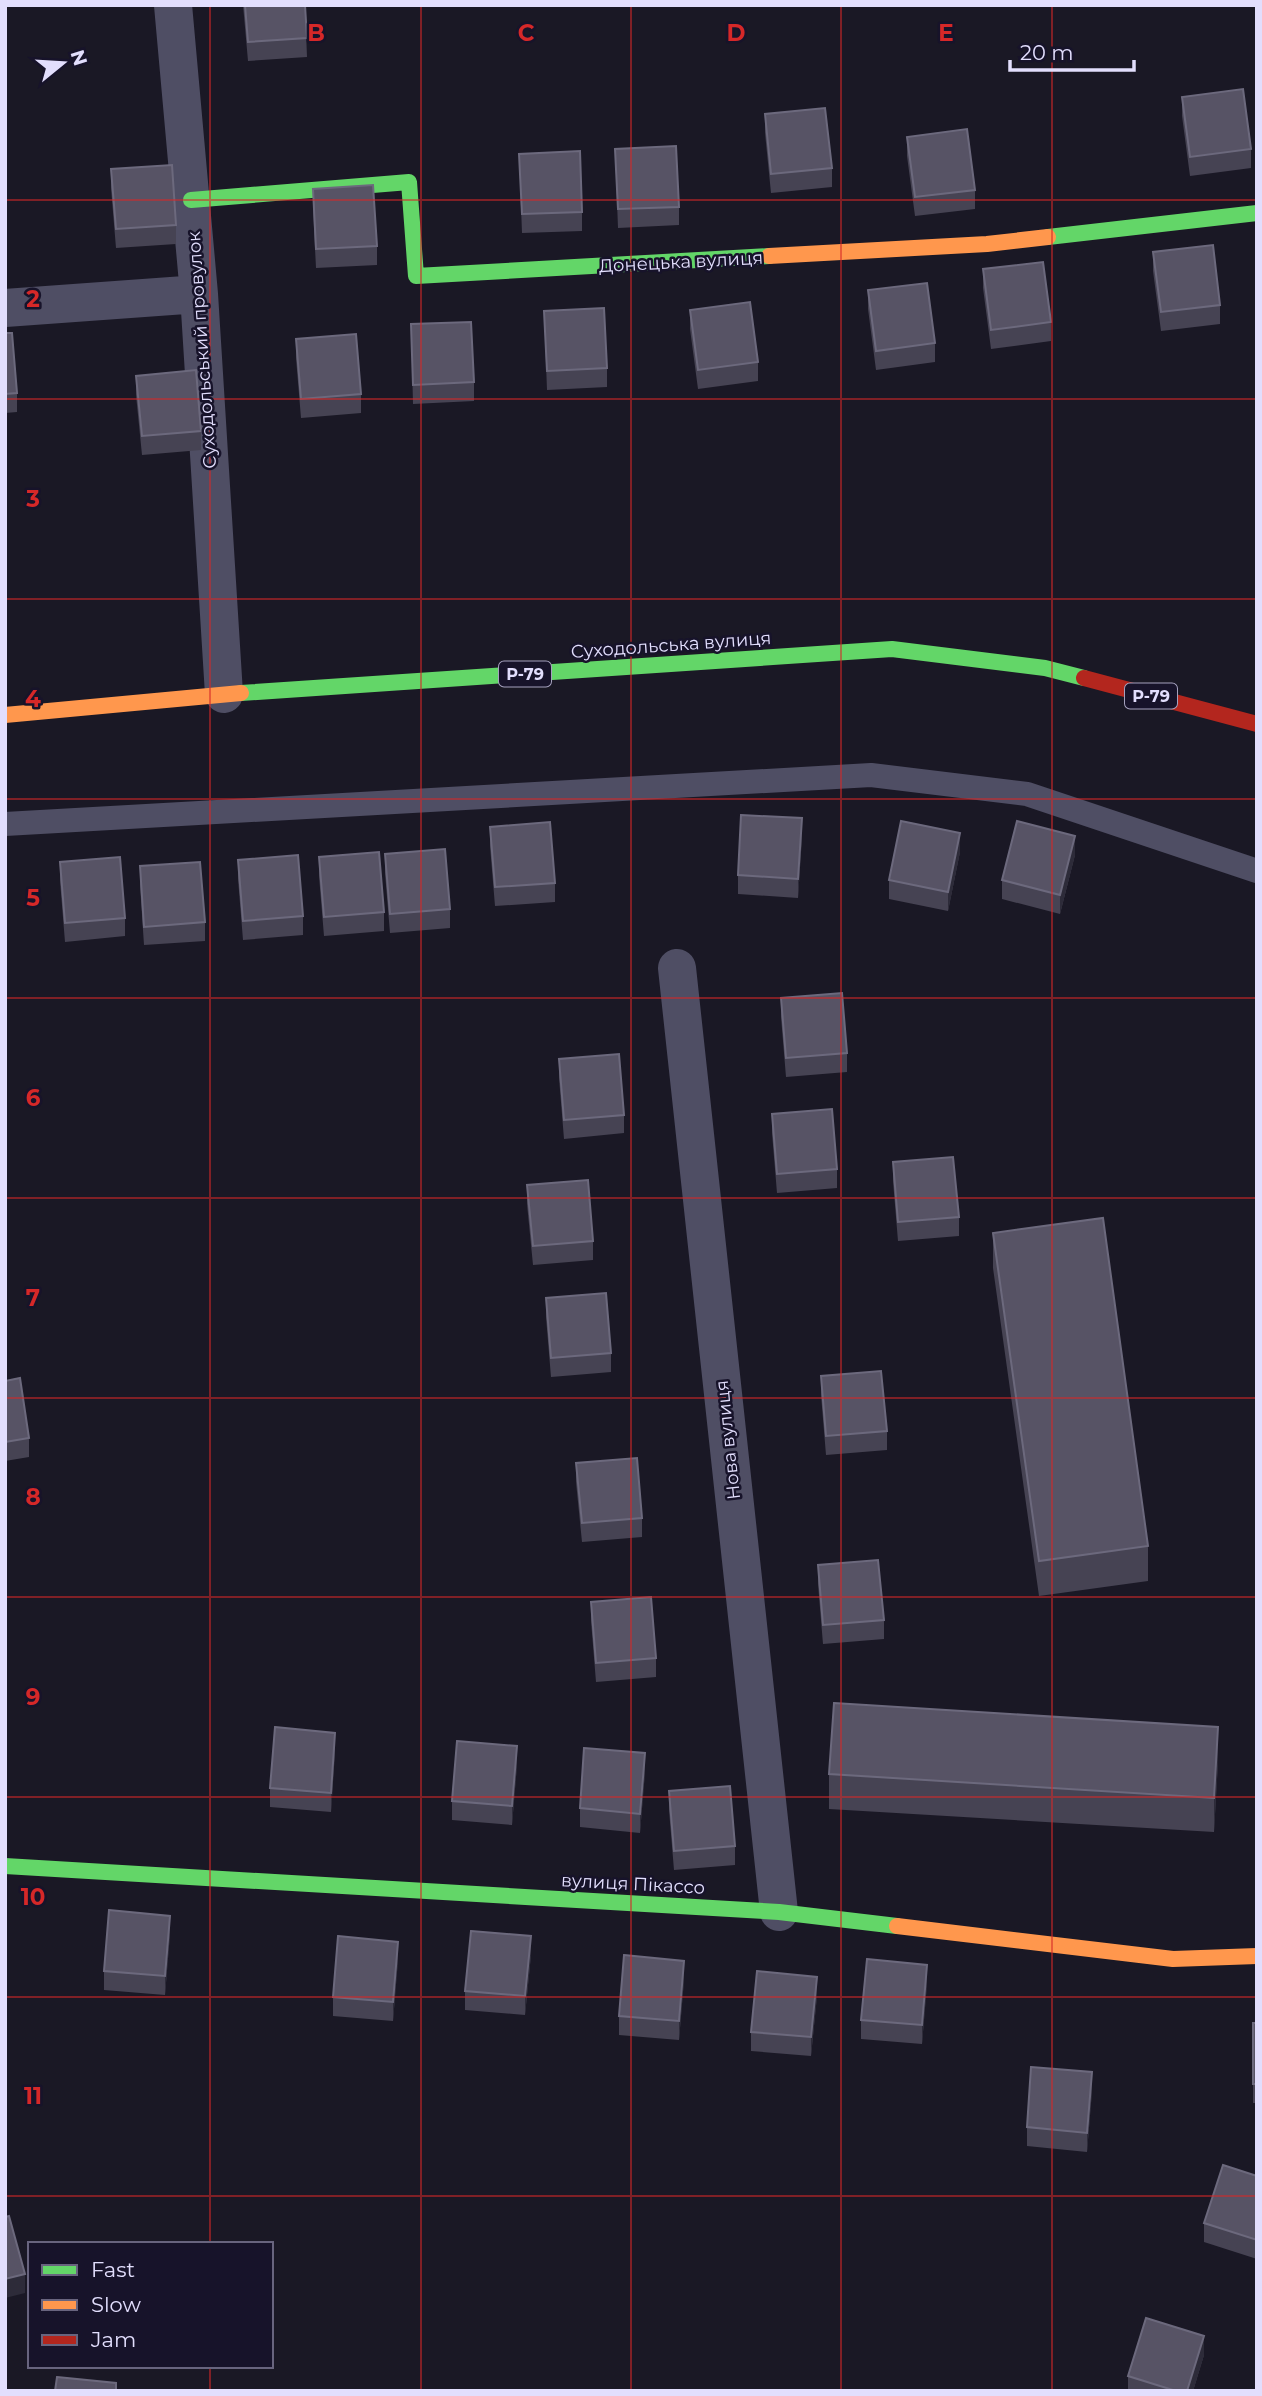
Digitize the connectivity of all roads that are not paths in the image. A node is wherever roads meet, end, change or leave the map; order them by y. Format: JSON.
{"nodes":[{"id":1,"x":173,"y":5,"type":"edge"},
{"id":2,"x":191,"y":200,"type":"junction"},
{"id":3,"x":1257,"y":213,"type":"edge"},
{"id":4,"x":199,"y":294,"type":"junction"},
{"id":5,"x":5,"y":308,"type":"edge"},
{"id":6,"x":224,"y":694,"type":"junction"},
{"id":7,"x":5,"y":715,"type":"edge"},
{"id":8,"x":1257,"y":724,"type":"edge"},
{"id":9,"x":5,"y":824,"type":"edge"},
{"id":10,"x":1257,"y":871,"type":"edge"},
{"id":11,"x":677,"y":968,"type":"dead end"},
{"id":12,"x":5,"y":1866,"type":"edge"},
{"id":13,"x":779,"y":1912,"type":"junction"},
{"id":14,"x":1257,"y":1956,"type":"edge"}],
"edges":[{"from":1,"to":2,"type":"street","name":"Суходольський провулок"},
{"from":2,"to":3,"type":"street","name":"Донецька вулиця"},
{"from":2,"to":4,"type":"street","name":"Суходольський провулок"},
{"from":4,"to":5,"type":"street"},
{"from":4,"to":6,"type":"street","name":"Суходольський провулок"},
{"from":6,"to":7,"type":"street","name":"Суходольська вулиця","number":"Р-79"},
{"from":6,"to":8,"type":"street","name":"Суходольська вулиця","number":"Р-79"},
{"from":9,"to":10,"type":"lane"},
{"from":11,"to":13,"type":"street","name":"Нова вулиця"},
{"from":12,"to":13,"type":"street","name":"вулиця Пікассо"},
{"from":13,"to":14,"type":"street","name":"вулиця Пікассо"}]}
